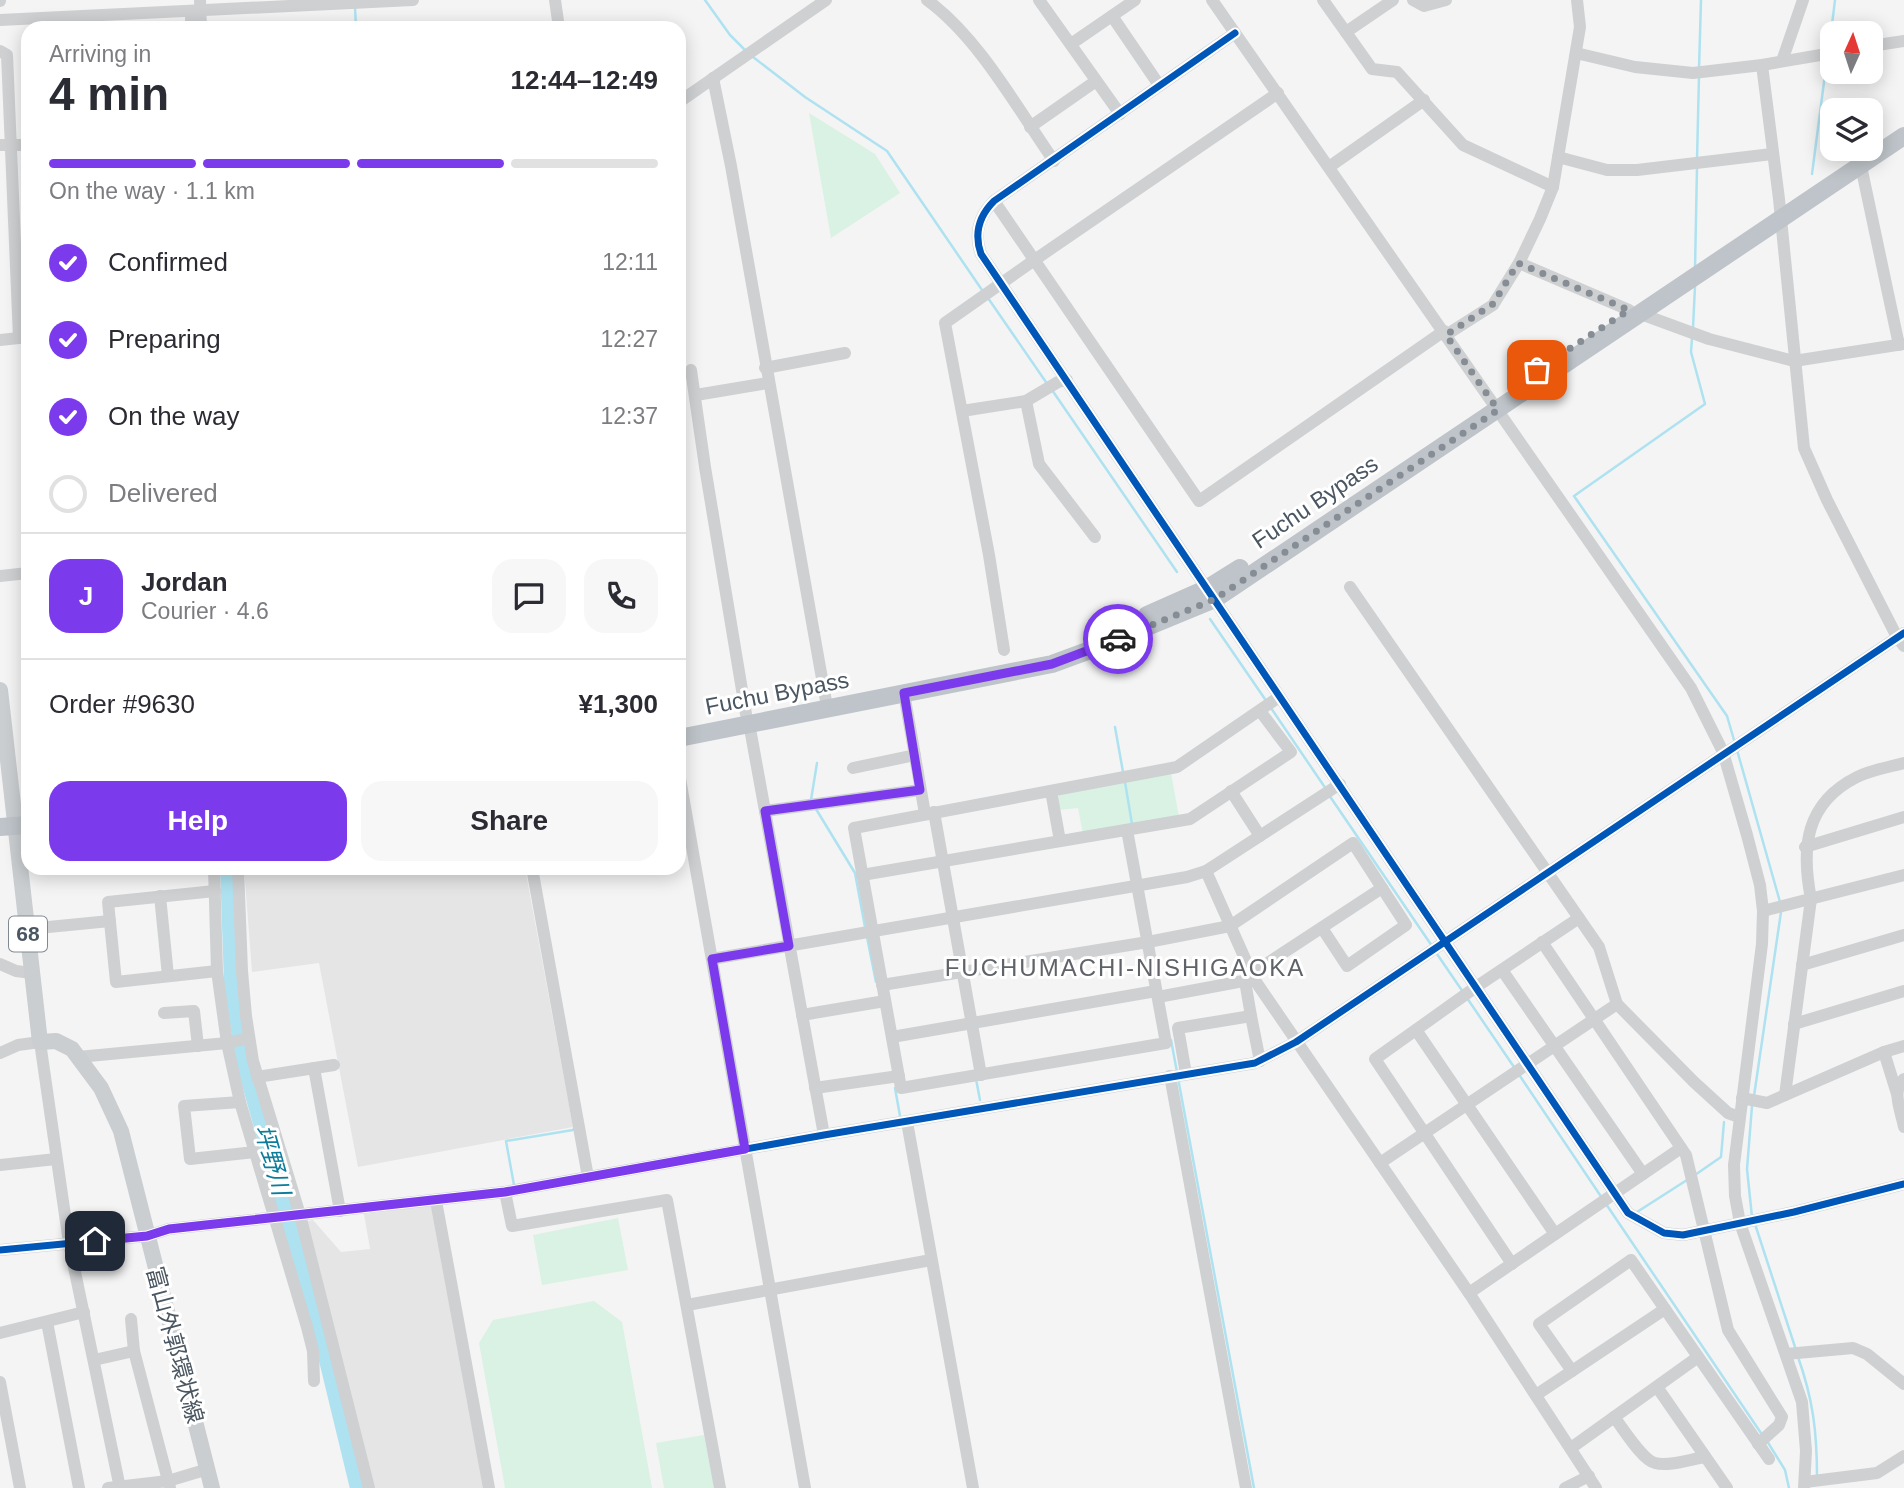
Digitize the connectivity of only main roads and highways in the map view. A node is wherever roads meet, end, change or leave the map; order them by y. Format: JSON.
{"nodes":[{"id":1,"x":1904,"y":124,"type":"edge"},
{"id":2,"x":1904,"y":136,"type":"edge"},
{"id":3,"x":1883,"y":141,"type":"edge"},
{"id":4,"x":1883,"y":146,"type":"edge"},
{"id":5,"x":1857,"y":161,"type":"edge"},
{"id":6,"x":1211,"y":594,"type":"junction"},
{"id":7,"x":0,"y":690,"type":"edge"},
{"id":8,"x":748,"y":719,"type":"junction"},
{"id":9,"x":686,"y":727,"type":"edge"},
{"id":10,"x":686,"y":736,"type":"edge"},
{"id":11,"x":14,"y":832,"type":"edge"},
{"id":12,"x":212,"y":1488,"type":"edge"}],
"edges":[{"from":1,"to":3,"type":"highway","name":"Fuchu Bypass"},
{"from":2,"to":4,"type":"highway","name":"Fuchu Bypass"},
{"from":5,"to":6,"type":"highway","name":"Fuchu Bypass"},
{"from":6,"to":8,"type":"highway","name":"Fuchu Bypass"},
{"from":6,"to":8,"type":"highway","name":"Fuchu Bypass"},
{"from":7,"to":11,"type":"main road"},
{"from":8,"to":9,"type":"highway","name":"Fuchu Bypass"},
{"from":8,"to":10,"type":"highway","name":"Fuchu Bypass"},
{"from":11,"to":12,"type":"main road","name":"富山外郭環状線","number":"68"}]}
